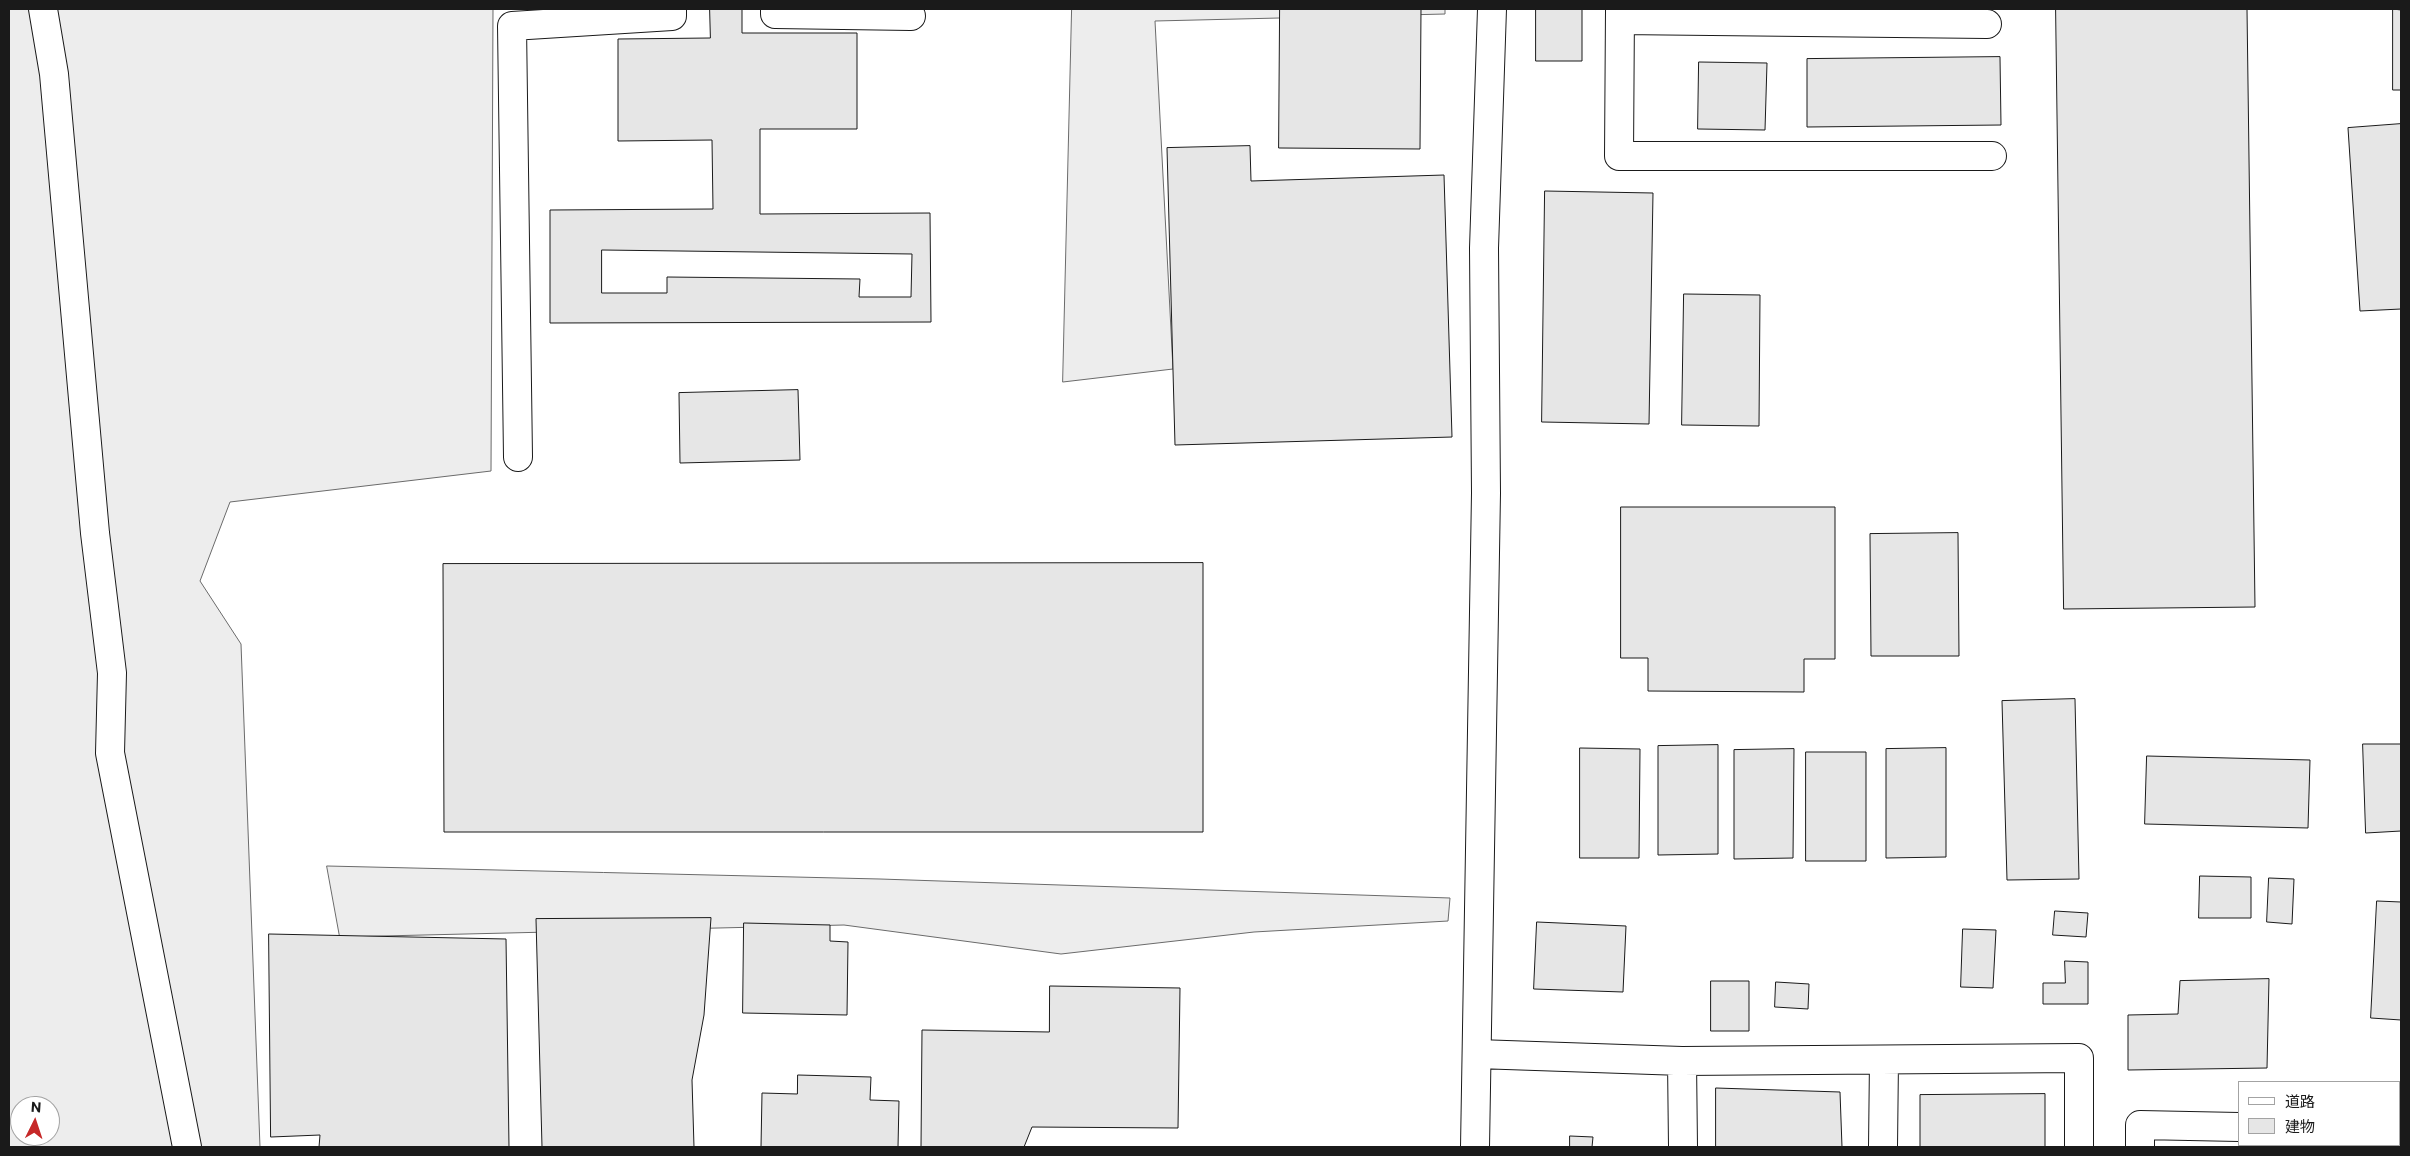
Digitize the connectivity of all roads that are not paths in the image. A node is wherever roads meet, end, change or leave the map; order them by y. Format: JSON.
{"nodes":[{"id":1,"x":43,"y":9,"type":"edge"},
{"id":2,"x":672,"y":9,"type":"edge"},
{"id":3,"x":775,"y":9,"type":"edge"},
{"id":4,"x":1492,"y":9,"type":"edge"},
{"id":5,"x":1620,"y":14,"type":"edge"},
{"id":6,"x":910,"y":16,"type":"dead end"},
{"id":7,"x":1987,"y":24,"type":"dead end"},
{"id":8,"x":1992,"y":156,"type":"dead end"},
{"id":9,"x":518,"y":457,"type":"dead end"},
{"id":10,"x":1477,"y":1054,"type":"junction"},
{"id":11,"x":1884,"y":1060,"type":"junction"},
{"id":12,"x":1682,"y":1061,"type":"junction"},
{"id":13,"x":2238,"y":1127,"type":"edge"},
{"id":14,"x":187,"y":1147,"type":"edge"},
{"id":15,"x":1475,"y":1147,"type":"edge"},
{"id":16,"x":1683,"y":1147,"type":"edge"},
{"id":17,"x":1883,"y":1147,"type":"edge"},
{"id":18,"x":2079,"y":1147,"type":"edge"},
{"id":19,"x":2140,"y":1147,"type":"edge"}],
"edges":[{"from":1,"to":14,"type":"street"},
{"from":2,"to":9,"type":"street"},
{"from":3,"to":6,"type":"street"},
{"from":4,"to":10,"type":"street"},
{"from":5,"to":7,"type":"street"},
{"from":5,"to":8,"type":"street"},
{"from":10,"to":12,"type":"street"},
{"from":10,"to":15,"type":"street"},
{"from":11,"to":12,"type":"street"},
{"from":11,"to":17,"type":"street"},
{"from":11,"to":18,"type":"street"},
{"from":12,"to":16,"type":"street"},
{"from":13,"to":19,"type":"street"}]}
